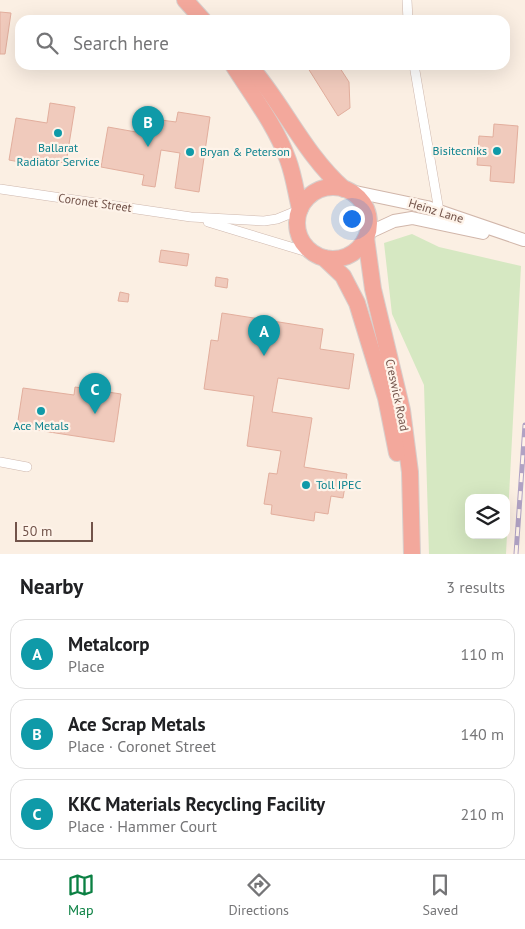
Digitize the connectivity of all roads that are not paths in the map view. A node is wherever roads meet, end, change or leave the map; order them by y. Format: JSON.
{"nodes":[{"id":1,"x":185,"y":0,"type":"edge"},
{"id":2,"x":407,"y":0,"type":"edge"},
{"id":3,"x":198,"y":15,"type":"edge"},
{"id":4,"x":408,"y":15,"type":"edge"},
{"id":5,"x":235,"y":70,"type":"edge"},
{"id":6,"x":253,"y":70,"type":"edge"},
{"id":7,"x":415,"y":70,"type":"edge"},
{"id":8,"x":0,"y":189,"type":"edge"},
{"id":9,"x":345,"y":190,"type":"junction"},
{"id":10,"x":300,"y":210,"type":"junction"},
{"id":11,"x":437,"y":216,"type":"junction"},
{"id":12,"x":191,"y":218,"type":"junction"},
{"id":13,"x":367,"y":235,"type":"junction"},
{"id":14,"x":524,"y":240,"type":"edge"},
{"id":15,"x":319,"y":256,"type":"junction"},
{"id":16,"x":0,"y":462,"type":"edge"},
{"id":17,"x":27,"y":467,"type":"dead end"}],
"edges":[{"from":1,"to":3,"type":"highway"},
{"from":2,"to":4,"type":"street"},
{"from":5,"to":10,"type":"highway"},
{"from":6,"to":9,"type":"highway"},
{"from":7,"to":11,"type":"street"},
{"from":8,"to":12,"type":"street","name":"Coronet Street"},
{"from":9,"to":10,"type":"highway"},
{"from":9,"to":11,"type":"street","name":"Heinz Lane"},
{"from":9,"to":13,"type":"highway"},
{"from":10,"to":12,"type":"street","name":"Coronet Street"},
{"from":10,"to":15,"type":"highway"},
{"from":11,"to":13,"type":"street","name":"Heinz Lane"},
{"from":11,"to":14,"type":"street","name":"Heinz Lane"},
{"from":12,"to":15,"type":"street","name":"Coronet Street"},
{"from":13,"to":15,"type":"highway"},
{"from":13,"to":15,"type":"highway","name":"Creswick Road"},
{"from":16,"to":17,"type":"street"}]}
